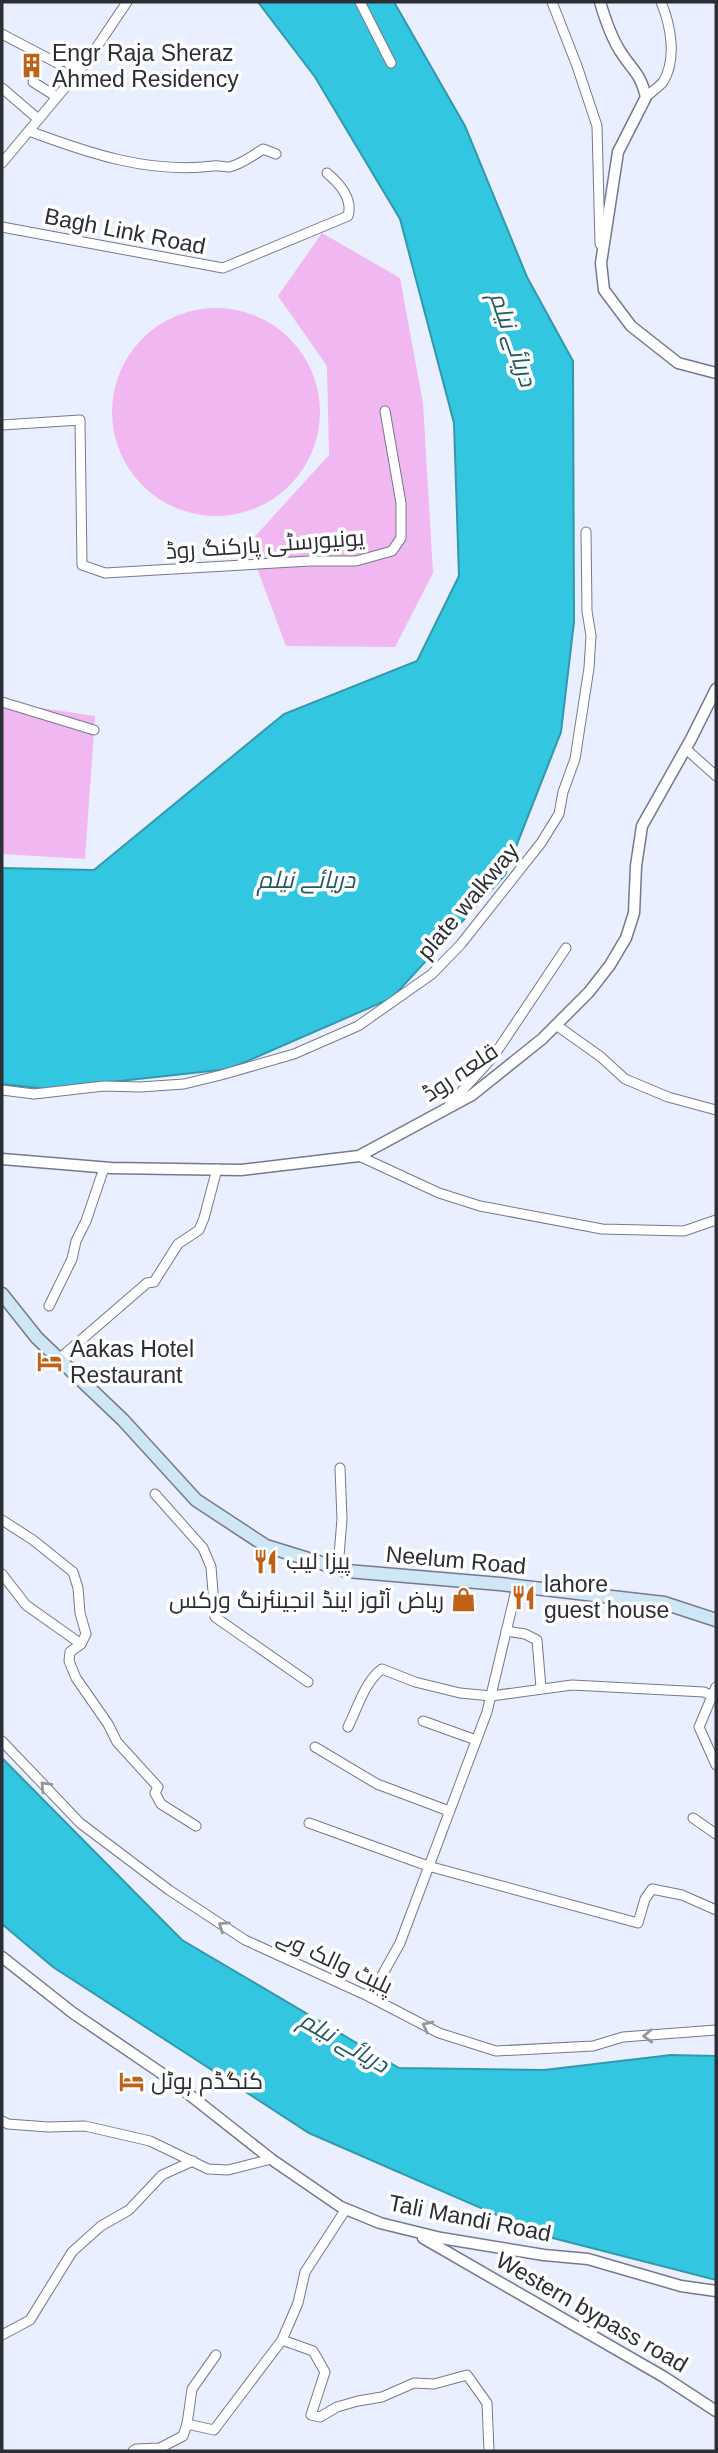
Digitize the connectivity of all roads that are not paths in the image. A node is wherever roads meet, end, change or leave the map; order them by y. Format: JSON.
{"nodes":[{"id":1,"x":127,"y":2,"type":"edge"},
{"id":2,"x":360,"y":2,"type":"edge"},
{"id":3,"x":552,"y":2,"type":"edge"},
{"id":4,"x":600,"y":2,"type":"edge"},
{"id":5,"x":661,"y":2,"type":"edge"},
{"id":6,"x":2,"y":34,"type":"edge"},
{"id":7,"x":391,"y":62,"type":"dead end"},
{"id":8,"x":79,"y":70,"type":"junction"},
{"id":9,"x":33,"y":82,"type":"dead end"},
{"id":10,"x":2,"y":88,"type":"edge"},
{"id":11,"x":57,"y":97,"type":"junction"},
{"id":12,"x":646,"y":97,"type":"junction"},
{"id":13,"x":38,"y":120,"type":"junction"},
{"id":14,"x":29,"y":131,"type":"junction"},
{"id":15,"x":276,"y":155,"type":"dead end"},
{"id":16,"x":2,"y":163,"type":"edge"},
{"id":17,"x":327,"y":173,"type":"dead end"},
{"id":18,"x":2,"y":227,"type":"edge"},
{"id":19,"x":601,"y":264,"type":"junction"},
{"id":20,"x":716,"y":373,"type":"edge"},
{"id":21,"x":385,"y":411,"type":"dead end"},
{"id":22,"x":2,"y":425,"type":"edge"},
{"id":23,"x":586,"y":533,"type":"dead end"},
{"id":24,"x":716,"y":689,"type":"edge"},
{"id":25,"x":2,"y":702,"type":"edge"},
{"id":26,"x":94,"y":730,"type":"dead end"},
{"id":27,"x":686,"y":749,"type":"junction"},
{"id":28,"x":716,"y":776,"type":"edge"},
{"id":29,"x":566,"y":948,"type":"dead end"},
{"id":30,"x":556,"y":1025,"type":"junction"},
{"id":31,"x":2,"y":1090,"type":"edge"},
{"id":32,"x":446,"y":1109,"type":"junction"},
{"id":33,"x":716,"y":1110,"type":"edge"},
{"id":34,"x":359,"y":1156,"type":"junction"},
{"id":35,"x":2,"y":1159,"type":"edge"},
{"id":36,"x":104,"y":1168,"type":"junction"},
{"id":37,"x":217,"y":1169,"type":"junction"},
{"id":38,"x":716,"y":1220,"type":"edge"},
{"id":39,"x":2,"y":1294,"type":"edge"},
{"id":40,"x":49,"y":1306,"type":"dead end"},
{"id":41,"x":60,"y":1359,"type":"junction"},
{"id":42,"x":340,"y":1468,"type":"dead end"},
{"id":43,"x":155,"y":1494,"type":"dead end"},
{"id":44,"x":2,"y":1520,"type":"edge"},
{"id":45,"x":338,"y":1568,"type":"junction"},
{"id":46,"x":2,"y":1574,"type":"edge"},
{"id":47,"x":517,"y":1586,"type":"junction"},
{"id":48,"x":716,"y":1620,"type":"edge"},
{"id":49,"x":506,"y":1631,"type":"junction"},
{"id":50,"x":81,"y":1644,"type":"junction"},
{"id":51,"x":308,"y":1682,"type":"dead end"},
{"id":52,"x":541,"y":1688,"type":"junction"},
{"id":53,"x":714,"y":1691,"type":"edge"},
{"id":54,"x":492,"y":1696,"type":"junction"},
{"id":55,"x":424,"y":1721,"type":"dead end"},
{"id":56,"x":348,"y":1727,"type":"dead end"},
{"id":57,"x":476,"y":1740,"type":"junction"},
{"id":58,"x":2,"y":1741,"type":"edge"},
{"id":59,"x":315,"y":1747,"type":"dead end"},
{"id":60,"x":716,"y":1765,"type":"edge"},
{"id":61,"x":449,"y":1811,"type":"junction"},
{"id":62,"x":692,"y":1818,"type":"dead end"},
{"id":63,"x":309,"y":1823,"type":"dead end"},
{"id":64,"x":195,"y":1826,"type":"dead end"},
{"id":65,"x":716,"y":1834,"type":"edge"},
{"id":66,"x":428,"y":1866,"type":"junction"},
{"id":67,"x":716,"y":1910,"type":"edge"},
{"id":68,"x":2,"y":1957,"type":"edge"},
{"id":69,"x":370,"y":1997,"type":"junction"},
{"id":70,"x":716,"y":2031,"type":"edge"},
{"id":71,"x":2,"y":2121,"type":"edge"},
{"id":72,"x":271,"y":2159,"type":"junction"},
{"id":73,"x":193,"y":2161,"type":"junction"},
{"id":74,"x":346,"y":2209,"type":"junction"},
{"id":75,"x":409,"y":2230,"type":"junction"},
{"id":76,"x":716,"y":2291,"type":"edge"},
{"id":77,"x":2,"y":2335,"type":"edge"},
{"id":78,"x":282,"y":2340,"type":"junction"},
{"id":79,"x":216,"y":2355,"type":"dead end"},
{"id":80,"x":716,"y":2411,"type":"edge"},
{"id":81,"x":187,"y":2424,"type":"junction"},
{"id":82,"x":134,"y":2451,"type":"edge"},
{"id":83,"x":489,"y":2451,"type":"edge"}],
"edges":[{"from":1,"to":8,"type":"street"},
{"from":2,"to":7,"type":"street"},
{"from":3,"to":19,"type":"street"},
{"from":4,"to":12,"type":"street"},
{"from":5,"to":12,"type":"street"},
{"from":6,"to":8,"type":"street"},
{"from":8,"to":11,"type":"street"},
{"from":9,"to":11,"type":"street"},
{"from":10,"to":13,"type":"street"},
{"from":11,"to":13,"type":"street"},
{"from":12,"to":19,"type":"street"},
{"from":13,"to":14,"type":"street"},
{"from":14,"to":15,"type":"street"},
{"from":14,"to":16,"type":"street"},
{"from":17,"to":18,"type":"street","name":"Bagh Link Road"},
{"from":19,"to":20,"type":"street"},
{"from":21,"to":22,"type":"street","name":"یونیورسٹی پارکنگ روڈ"},
{"from":23,"to":31,"type":"street","name":"plate walkway"},
{"from":24,"to":27,"type":"street","name":"قلعہ روڈ"},
{"from":25,"to":26,"type":"street"},
{"from":27,"to":28,"type":"street"},
{"from":27,"to":30,"type":"street","name":"قلعہ روڈ"},
{"from":29,"to":32,"type":"street"},
{"from":30,"to":32,"type":"street","name":"قلعہ روڈ"},
{"from":30,"to":33,"type":"street"},
{"from":32,"to":34,"type":"street","name":"قلعہ روڈ"},
{"from":34,"to":37,"type":"street","name":"قلعہ روڈ"},
{"from":34,"to":38,"type":"street"},
{"from":35,"to":36,"type":"street","name":"قلعہ روڈ"},
{"from":36,"to":37,"type":"street","name":"قلعہ روڈ"},
{"from":36,"to":40,"type":"street"},
{"from":37,"to":41,"type":"street"},
{"from":39,"to":41,"type":"main road","name":"Neelum Road"},
{"from":41,"to":45,"type":"main road","name":"Neelum Road"},
{"from":42,"to":45,"type":"street"},
{"from":43,"to":51,"type":"street"},
{"from":44,"to":50,"type":"street"},
{"from":45,"to":47,"type":"main road","name":"Neelum Road"},
{"from":46,"to":50,"type":"street"},
{"from":47,"to":48,"type":"main road","name":"Neelum Road"},
{"from":47,"to":49,"type":"street"},
{"from":49,"to":52,"type":"street"},
{"from":49,"to":54,"type":"street"},
{"from":50,"to":64,"type":"street"},
{"from":52,"to":53,"type":"street"},
{"from":52,"to":54,"type":"street"},
{"from":53,"to":60,"type":"street"},
{"from":54,"to":56,"type":"street"},
{"from":54,"to":57,"type":"street"},
{"from":55,"to":57,"type":"street"},
{"from":57,"to":61,"type":"street"},
{"from":69,"to":58,"type":"street","name":"پلیٹ والک وے","one_way":true},
{"from":59,"to":61,"type":"street"},
{"from":61,"to":66,"type":"street"},
{"from":62,"to":65,"type":"street"},
{"from":63,"to":66,"type":"street"},
{"from":66,"to":67,"type":"street"},
{"from":66,"to":69,"type":"street"},
{"from":68,"to":72,"type":"street","name":"Tali Mandi Road"},
{"from":70,"to":69,"type":"street","name":"پلیٹ والک وے","one_way":true},
{"from":71,"to":73,"type":"street"},
{"from":72,"to":73,"type":"street"},
{"from":72,"to":74,"type":"street","name":"Tali Mandi Road"},
{"from":73,"to":77,"type":"street"},
{"from":74,"to":75,"type":"street","name":"Tali Mandi Road"},
{"from":74,"to":78,"type":"street"},
{"from":75,"to":76,"type":"street","name":"Tali Mandi Road"},
{"from":75,"to":80,"type":"street","name":"Western bypass road"},
{"from":78,"to":81,"type":"street"},
{"from":78,"to":83,"type":"street"},
{"from":79,"to":81,"type":"street"},
{"from":81,"to":82,"type":"street"}]}
